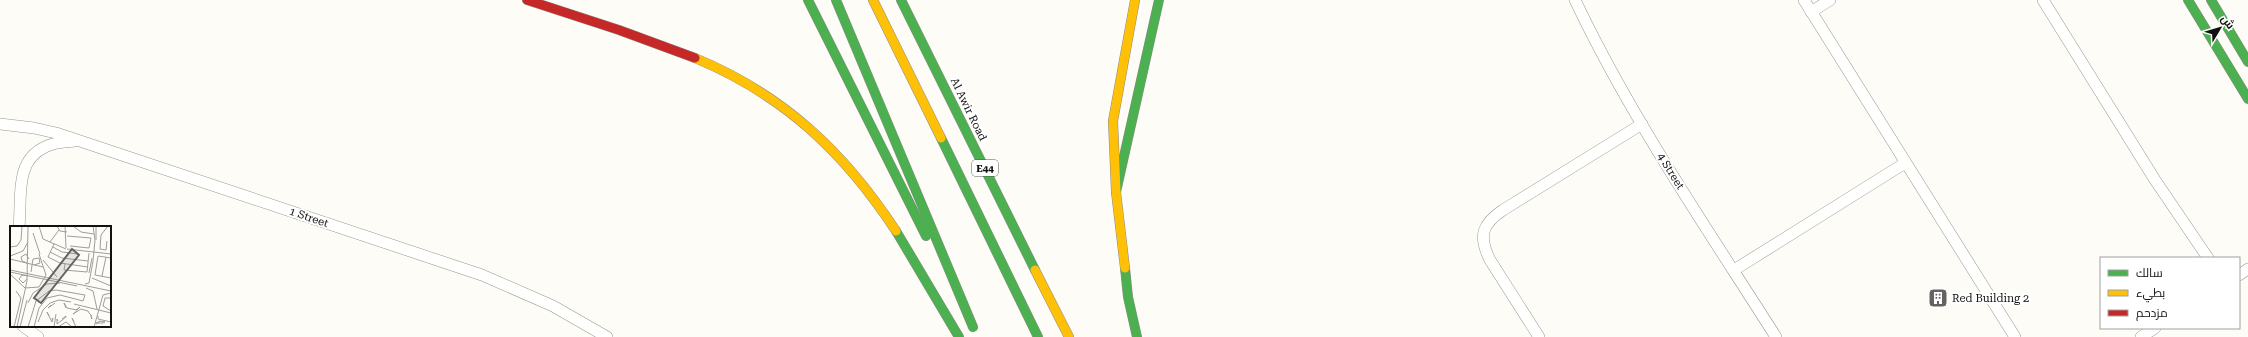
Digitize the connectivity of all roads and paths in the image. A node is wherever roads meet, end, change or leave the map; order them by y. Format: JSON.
{"nodes":[{"id":1,"x":528,"y":0,"type":"edge"},
{"id":2,"x":808,"y":0,"type":"edge"},
{"id":3,"x":836,"y":0,"type":"edge"},
{"id":4,"x":873,"y":0,"type":"edge"},
{"id":5,"x":901,"y":0,"type":"edge"},
{"id":6,"x":1135,"y":0,"type":"edge"},
{"id":7,"x":1159,"y":0,"type":"edge"},
{"id":8,"x":1575,"y":0,"type":"edge"},
{"id":9,"x":1804,"y":0,"type":"edge"},
{"id":10,"x":1830,"y":0,"type":"edge"},
{"id":11,"x":2043,"y":0,"type":"edge"},
{"id":12,"x":2188,"y":0,"type":"edge"},
{"id":13,"x":2211,"y":0,"type":"edge"},
{"id":14,"x":1811,"y":12,"type":"junction"},
{"id":15,"x":2248,"y":62,"type":"edge"},
{"id":16,"x":2248,"y":99,"type":"edge"},
{"id":17,"x":0,"y":124,"type":"edge"},
{"id":18,"x":1642,"y":124,"type":"junction"},
{"id":19,"x":78,"y":140,"type":"junction"},
{"id":20,"x":1905,"y":162,"type":"junction"},
{"id":21,"x":1116,"y":192,"type":"junction"},
{"id":22,"x":20,"y":226,"type":"edge"},
{"id":23,"x":2207,"y":257,"type":"edge"},
{"id":24,"x":1734,"y":270,"type":"junction"},
{"id":25,"x":24,"y":327,"type":"edge"},
{"id":26,"x":974,"y":327,"type":"junction"},
{"id":27,"x":2153,"y":329,"type":"edge"},
{"id":28,"x":38,"y":337,"type":"edge"},
{"id":29,"x":608,"y":337,"type":"edge"},
{"id":30,"x":959,"y":337,"type":"edge"},
{"id":31,"x":979,"y":337,"type":"edge"},
{"id":32,"x":1038,"y":337,"type":"edge"},
{"id":33,"x":1069,"y":337,"type":"edge"},
{"id":34,"x":1137,"y":337,"type":"edge"},
{"id":35,"x":1539,"y":337,"type":"edge"},
{"id":36,"x":1776,"y":337,"type":"edge"},
{"id":37,"x":2015,"y":337,"type":"edge"},
{"id":38,"x":2141,"y":337,"type":"edge"}],
"edges":[{"from":1,"to":30,"type":"main road"},
{"from":2,"to":26,"type":"main road"},
{"from":3,"to":26,"type":"main road"},
{"from":4,"to":32,"type":"main road","number":"E44"},
{"from":5,"to":33,"type":"main road","name":"Al Awir Road","number":"E44"},
{"from":6,"to":21,"type":"main road"},
{"from":7,"to":21,"type":"main road"},
{"from":8,"to":18,"type":"street","name":"4 Street"},
{"from":9,"to":14,"type":"street"},
{"from":10,"to":14,"type":"street"},
{"from":11,"to":23,"type":"street"},
{"from":12,"to":16,"type":"main road"},
{"from":13,"to":15,"type":"main road"},
{"from":14,"to":20,"type":"street"},
{"from":17,"to":19,"type":"street","name":"1 Street"},
{"from":18,"to":24,"type":"street","name":"4 Street"},
{"from":18,"to":35,"type":"street"},
{"from":19,"to":22,"type":"street"},
{"from":19,"to":29,"type":"street","name":"1 Street"},
{"from":20,"to":24,"type":"street"},
{"from":20,"to":37,"type":"street"},
{"from":21,"to":34,"type":"main road"},
{"from":24,"to":36,"type":"street","name":"4 Street"},
{"from":25,"to":28,"type":"street"},
{"from":26,"to":31,"type":"main road"},
{"from":27,"to":38,"type":"street"}]}
